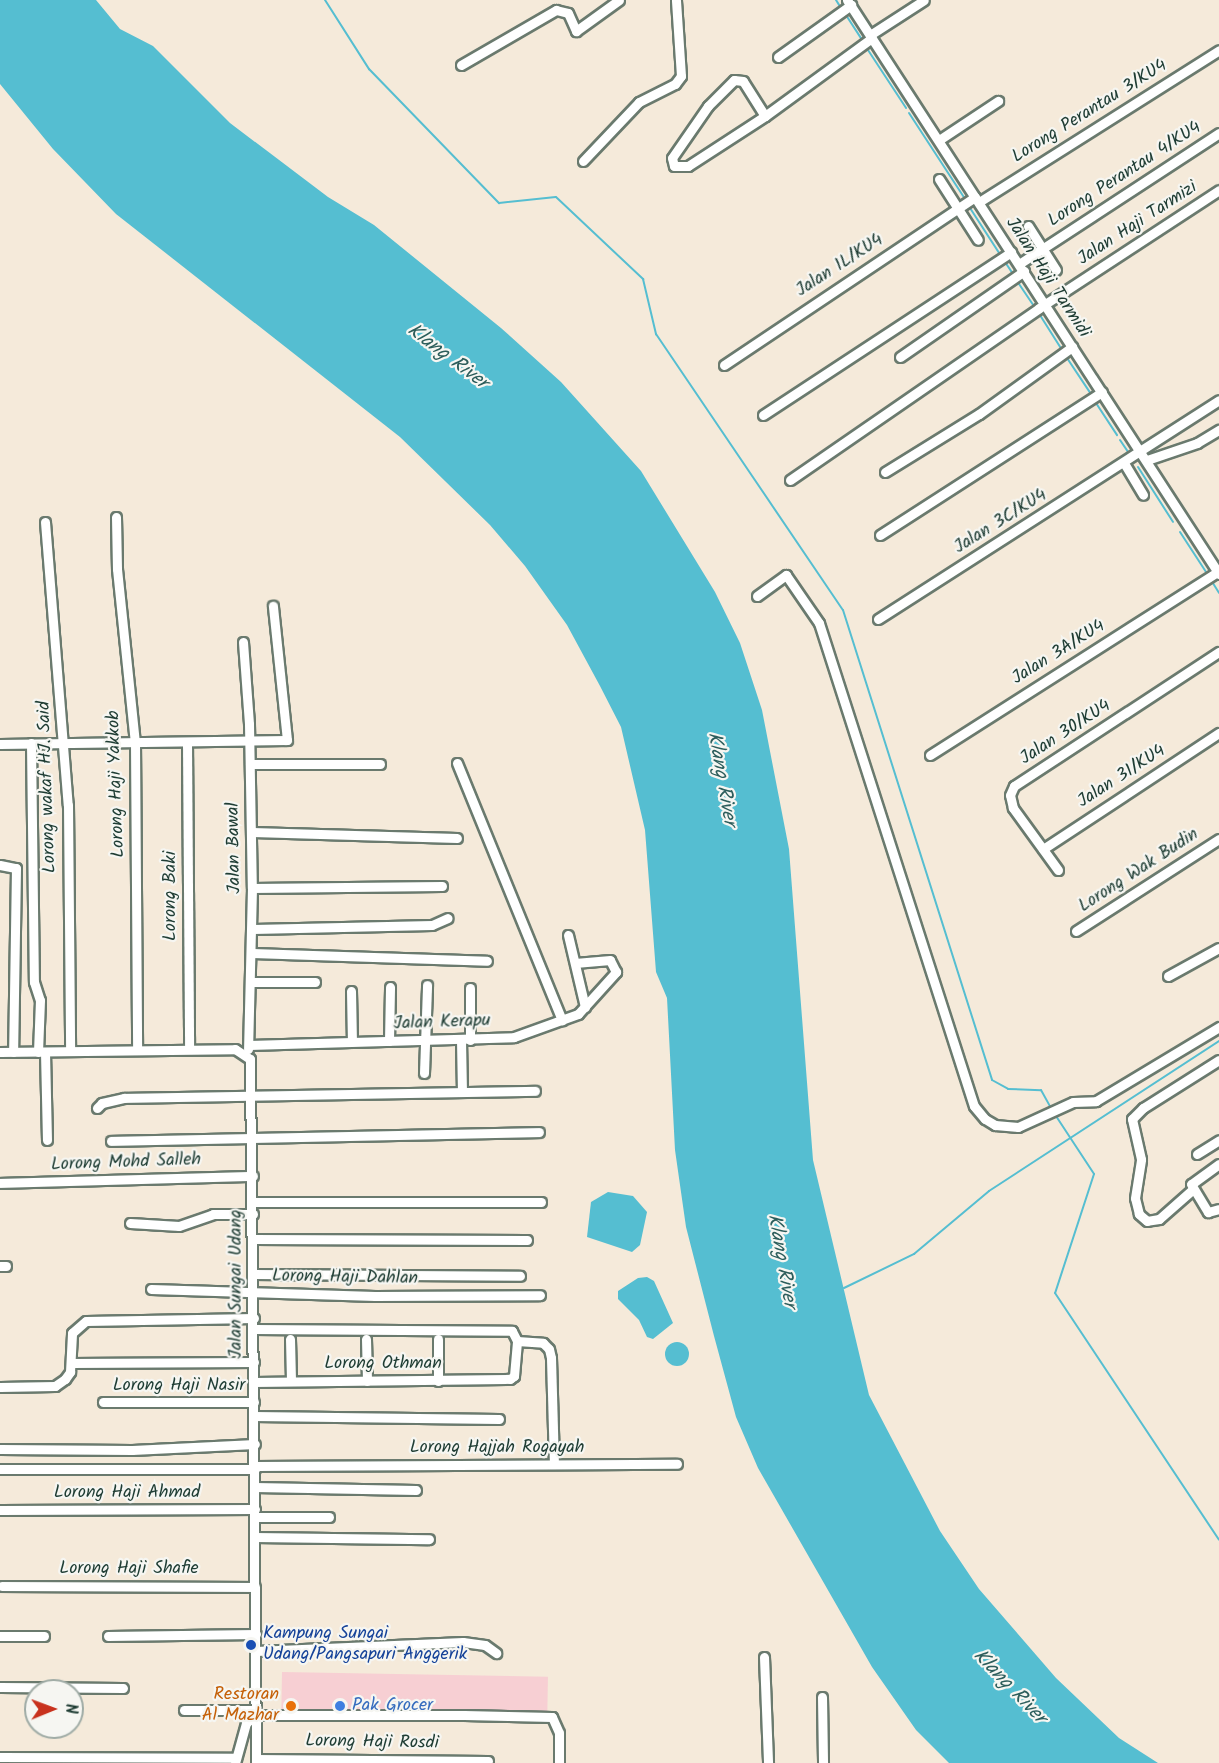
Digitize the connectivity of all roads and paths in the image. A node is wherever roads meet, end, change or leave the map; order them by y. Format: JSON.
{"nodes":[{"id":1,"x":619,"y":0,"type":"edge"},
{"id":2,"x":676,"y":0,"type":"edge"},
{"id":3,"x":924,"y":0,"type":"edge"},
{"id":4,"x":849,"y":3,"type":"edge"},
{"id":5,"x":870,"y":38,"type":"junction"},
{"id":6,"x":1219,"y":50,"type":"edge"},
{"id":7,"x":778,"y":57,"type":"dead end"},
{"id":8,"x":461,"y":65,"type":"dead end"},
{"id":9,"x":998,"y":101,"type":"dead end"},
{"id":10,"x":765,"y":116,"type":"junction"},
{"id":11,"x":1219,"y":133,"type":"edge"},
{"id":12,"x":939,"y":140,"type":"junction"},
{"id":13,"x":583,"y":161,"type":"dead end"},
{"id":14,"x":939,"y":179,"type":"dead end"},
{"id":15,"x":1219,"y":190,"type":"edge"},
{"id":16,"x":977,"y":200,"type":"junction"},
{"id":17,"x":959,"y":208,"type":"junction"},
{"id":18,"x":1028,"y":226,"type":"dead end"},
{"id":19,"x":978,"y":240,"type":"dead end"},
{"id":20,"x":1041,"y":248,"type":"junction"},
{"id":21,"x":1011,"y":252,"type":"junction"},
{"id":22,"x":1021,"y":268,"type":"junction"},
{"id":23,"x":1056,"y":270,"type":"dead end"},
{"id":24,"x":1045,"y":305,"type":"junction"},
{"id":25,"x":1070,"y":348,"type":"junction"},
{"id":26,"x":900,"y":357,"type":"dead end"},
{"id":27,"x":724,"y":365,"type":"dead end"},
{"id":28,"x":1102,"y":392,"type":"junction"},
{"id":29,"x":1219,"y":400,"type":"edge"},
{"id":30,"x":763,"y":415,"type":"dead end"},
{"id":31,"x":1219,"y":430,"type":"edge"},
{"id":32,"x":1140,"y":451,"type":"junction"},
{"id":33,"x":1146,"y":460,"type":"junction"},
{"id":34,"x":1124,"y":463,"type":"junction"},
{"id":35,"x":885,"y":472,"type":"dead end"},
{"id":36,"x":790,"y":480,"type":"dead end"},
{"id":37,"x":1143,"y":495,"type":"dead end"},
{"id":38,"x":116,"y":518,"type":"dead end"},
{"id":39,"x":45,"y":522,"type":"dead end"},
{"id":40,"x":880,"y":535,"type":"dead end"},
{"id":41,"x":1215,"y":574,"type":"edge"},
{"id":42,"x":757,"y":596,"type":"dead end"},
{"id":43,"x":273,"y":606,"type":"dead end"},
{"id":44,"x":878,"y":619,"type":"dead end"},
{"id":45,"x":243,"y":642,"type":"dead end"},
{"id":46,"x":1219,"y":652,"type":"edge"},
{"id":47,"x":1219,"y":733,"type":"edge"},
{"id":48,"x":135,"y":742,"type":"junction"},
{"id":49,"x":248,"y":742,"type":"junction"},
{"id":50,"x":0,"y":743,"type":"edge"},
{"id":51,"x":31,"y":743,"type":"junction"},
{"id":52,"x":64,"y":743,"type":"junction"},
{"id":53,"x":187,"y":743,"type":"junction"},
{"id":54,"x":930,"y":755,"type":"dead end"},
{"id":55,"x":457,"y":763,"type":"dead end"},
{"id":56,"x":249,"y":764,"type":"junction"},
{"id":57,"x":380,"y":764,"type":"dead end"},
{"id":58,"x":252,"y":832,"type":"junction"},
{"id":59,"x":456,"y":838,"type":"dead end"},
{"id":60,"x":1219,"y":839,"type":"edge"},
{"id":61,"x":1042,"y":849,"type":"junction"},
{"id":62,"x":0,"y":865,"type":"edge"},
{"id":63,"x":1058,"y":870,"type":"dead end"},
{"id":64,"x":16,"y":871,"type":"junction"},
{"id":65,"x":32,"y":877,"type":"junction"},
{"id":66,"x":442,"y":886,"type":"dead end"},
{"id":67,"x":252,"y":888,"type":"junction"},
{"id":68,"x":448,"y":918,"type":"dead end"},
{"id":69,"x":252,"y":929,"type":"junction"},
{"id":70,"x":1076,"y":931,"type":"dead end"},
{"id":71,"x":568,"y":934,"type":"dead end"},
{"id":72,"x":1219,"y":948,"type":"edge"},
{"id":73,"x":252,"y":953,"type":"junction"},
{"id":74,"x":487,"y":962,"type":"dead end"},
{"id":75,"x":575,"y":963,"type":"junction"},
{"id":76,"x":1168,"y":976,"type":"dead end"},
{"id":77,"x":253,"y":982,"type":"junction"},
{"id":78,"x":315,"y":982,"type":"dead end"},
{"id":79,"x":427,"y":985,"type":"dead end"},
{"id":80,"x":390,"y":987,"type":"dead end"},
{"id":81,"x":470,"y":988,"type":"dead end"},
{"id":82,"x":351,"y":991,"type":"dead end"},
{"id":83,"x":585,"y":1007,"type":"junction"},
{"id":84,"x":559,"y":1022,"type":"junction"},
{"id":85,"x":1219,"y":1027,"type":"edge"},
{"id":86,"x":425,"y":1040,"type":"junction"},
{"id":87,"x":466,"y":1040,"type":"junction"},
{"id":88,"x":352,"y":1041,"type":"junction"},
{"id":89,"x":389,"y":1041,"type":"junction"},
{"id":90,"x":189,"y":1049,"type":"junction"},
{"id":91,"x":248,"y":1049,"type":"junction"},
{"id":92,"x":137,"y":1050,"type":"junction"},
{"id":93,"x":70,"y":1051,"type":"junction"},
{"id":94,"x":0,"y":1052,"type":"edge"},
{"id":95,"x":13,"y":1052,"type":"junction"},
{"id":96,"x":41,"y":1052,"type":"junction"},
{"id":97,"x":1219,"y":1060,"type":"edge"},
{"id":98,"x":424,"y":1073,"type":"dead end"},
{"id":99,"x":535,"y":1091,"type":"dead end"},
{"id":100,"x":462,"y":1092,"type":"junction"},
{"id":101,"x":252,"y":1096,"type":"junction"},
{"id":102,"x":97,"y":1108,"type":"dead end"},
{"id":103,"x":539,"y":1132,"type":"dead end"},
{"id":104,"x":47,"y":1140,"type":"dead end"},
{"id":105,"x":1219,"y":1140,"type":"edge"},
{"id":106,"x":111,"y":1141,"type":"dead end"},
{"id":107,"x":253,"y":1141,"type":"junction"},
{"id":108,"x":1197,"y":1154,"type":"dead end"},
{"id":109,"x":1219,"y":1164,"type":"edge"},
{"id":110,"x":253,"y":1176,"type":"junction"},
{"id":111,"x":0,"y":1183,"type":"edge"},
{"id":112,"x":1191,"y":1187,"type":"junction"},
{"id":113,"x":253,"y":1202,"type":"junction"},
{"id":114,"x":541,"y":1202,"type":"dead end"},
{"id":115,"x":1219,"y":1209,"type":"edge"},
{"id":116,"x":253,"y":1214,"type":"junction"},
{"id":117,"x":130,"y":1223,"type":"dead end"},
{"id":118,"x":253,"y":1239,"type":"junction"},
{"id":119,"x":527,"y":1240,"type":"dead end"},
{"id":120,"x":253,"y":1274,"type":"junction"},
{"id":121,"x":520,"y":1276,"type":"dead end"},
{"id":122,"x":151,"y":1289,"type":"dead end"},
{"id":123,"x":254,"y":1293,"type":"junction"},
{"id":124,"x":540,"y":1294,"type":"dead end"},
{"id":125,"x":254,"y":1318,"type":"junction"},
{"id":126,"x":254,"y":1329,"type":"junction"},
{"id":127,"x":290,"y":1339,"type":"dead end"},
{"id":128,"x":366,"y":1339,"type":"dead end"},
{"id":129,"x":438,"y":1339,"type":"dead end"},
{"id":130,"x":518,"y":1341,"type":"junction"},
{"id":131,"x":254,"y":1362,"type":"junction"},
{"id":132,"x":71,"y":1363,"type":"junction"},
{"id":133,"x":291,"y":1381,"type":"junction"},
{"id":134,"x":367,"y":1381,"type":"junction"},
{"id":135,"x":438,"y":1381,"type":"junction"},
{"id":136,"x":254,"y":1382,"type":"junction"},
{"id":137,"x":0,"y":1387,"type":"edge"},
{"id":138,"x":104,"y":1402,"type":"dead end"},
{"id":139,"x":254,"y":1402,"type":"junction"},
{"id":140,"x":254,"y":1416,"type":"junction"},
{"id":141,"x":499,"y":1419,"type":"dead end"},
{"id":142,"x":255,"y":1444,"type":"junction"},
{"id":143,"x":0,"y":1449,"type":"edge"},
{"id":144,"x":554,"y":1464,"type":"junction"},
{"id":145,"x":677,"y":1464,"type":"dead end"},
{"id":146,"x":255,"y":1468,"type":"junction"},
{"id":147,"x":0,"y":1469,"type":"edge"},
{"id":148,"x":255,"y":1487,"type":"junction"},
{"id":149,"x":416,"y":1490,"type":"dead end"},
{"id":150,"x":0,"y":1510,"type":"edge"},
{"id":151,"x":255,"y":1513,"type":"junction"},
{"id":152,"x":329,"y":1517,"type":"dead end"},
{"id":153,"x":255,"y":1537,"type":"junction"},
{"id":154,"x":429,"y":1539,"type":"dead end"},
{"id":155,"x":2,"y":1586,"type":"dead end"},
{"id":156,"x":255,"y":1587,"type":"junction"},
{"id":157,"x":256,"y":1634,"type":"junction"},
{"id":158,"x":0,"y":1636,"type":"edge"},
{"id":159,"x":44,"y":1636,"type":"dead end"},
{"id":160,"x":108,"y":1636,"type":"dead end"},
{"id":161,"x":256,"y":1651,"type":"junction"},
{"id":162,"x":496,"y":1653,"type":"dead end"},
{"id":163,"x":764,"y":1657,"type":"dead end"},
{"id":164,"x":0,"y":1687,"type":"edge"},
{"id":165,"x":123,"y":1688,"type":"dead end"},
{"id":166,"x":822,"y":1697,"type":"dead end"},
{"id":167,"x":184,"y":1710,"type":"dead end"},
{"id":168,"x":256,"y":1712,"type":"junction"},
{"id":169,"x":0,"y":1757,"type":"edge"},
{"id":170,"x":236,"y":1761,"type":"edge"},
{"id":171,"x":256,"y":1761,"type":"edge"},
{"id":172,"x":488,"y":1761,"type":"dead end"},
{"id":173,"x":559,"y":1763,"type":"edge"},
{"id":174,"x":768,"y":1763,"type":"edge"},
{"id":175,"x":823,"y":1763,"type":"edge"}],
"edges":[{"from":1,"to":8,"type":"street"},
{"from":2,"to":13,"type":"street"},
{"from":3,"to":5,"type":"street"},
{"from":4,"to":5,"type":"street","name":"Jalan Haji Tarmidi"},
{"from":4,"to":7,"type":"street"},
{"from":5,"to":10,"type":"street"},
{"from":5,"to":12,"type":"street","name":"Jalan Haji Tarmidi"},
{"from":6,"to":16,"type":"street","name":"Lorong Perantau 3/KU4"},
{"from":9,"to":12,"type":"street"},
{"from":10,"to":10,"type":"street"},
{"from":11,"to":20,"type":"street","name":"Lorong Perantau 4/KU4"},
{"from":12,"to":16,"type":"street","name":"Jalan Haji Tarmidi"},
{"from":14,"to":17,"type":"street"},
{"from":15,"to":24,"type":"street","name":"Jalan Haji Tarmizi"},
{"from":16,"to":17,"type":"street","name":"Jalan 1L/KU4"},
{"from":16,"to":21,"type":"street","name":"Jalan Haji Tarmidi"},
{"from":17,"to":19,"type":"street"},
{"from":17,"to":27,"type":"street","name":"Jalan 1L/KU4"},
{"from":18,"to":20,"type":"street"},
{"from":20,"to":22,"type":"street","name":"Lorong Perantau 4/KU4"},
{"from":20,"to":23,"type":"street"},
{"from":21,"to":22,"type":"street","name":"Jalan Haji Tarmidi"},
{"from":21,"to":30,"type":"street"},
{"from":22,"to":24,"type":"street","name":"Jalan Haji Tarmidi"},
{"from":22,"to":26,"type":"street","name":"Lorong Perantau 4/KU4"},
{"from":24,"to":25,"type":"street","name":"Jalan Haji Tarmidi"},
{"from":24,"to":36,"type":"street","name":"Jalan Haji Tarmizi"},
{"from":25,"to":28,"type":"street","name":"Jalan Haji Tarmidi"},
{"from":25,"to":35,"type":"street"},
{"from":28,"to":32,"type":"street","name":"Jalan Haji Tarmidi"},
{"from":28,"to":40,"type":"street"},
{"from":29,"to":32,"type":"street","name":"Jalan 3C/KU4"},
{"from":31,"to":33,"type":"street"},
{"from":32,"to":33,"type":"street","name":"Jalan Haji Tarmidi"},
{"from":32,"to":34,"type":"street","name":"Jalan 3C/KU4"},
{"from":33,"to":41,"type":"street","name":"Jalan Haji Tarmidi"},
{"from":34,"to":37,"type":"street"},
{"from":34,"to":44,"type":"street","name":"Jalan 3C/KU4"},
{"from":38,"to":48,"type":"street","name":"Lorong Haji Yakkob"},
{"from":39,"to":52,"type":"street","name":"Lorong wakaf HJ. Said"},
{"from":41,"to":54,"type":"street","name":"Jalan 3A/KU4"},
{"from":42,"to":85,"type":"street"},
{"from":43,"to":49,"type":"street"},
{"from":45,"to":49,"type":"street","name":"Jalan Bawal"},
{"from":46,"to":61,"type":"street","name":"Jalan 30/KU4"},
{"from":47,"to":61,"type":"street","name":"Jalan 31/KU4"},
{"from":48,"to":52,"type":"street"},
{"from":48,"to":53,"type":"street"},
{"from":48,"to":92,"type":"street","name":"Lorong Haji Yakkob"},
{"from":49,"to":53,"type":"street"},
{"from":49,"to":56,"type":"street","name":"Jalan Bawal"},
{"from":50,"to":51,"type":"street"},
{"from":51,"to":52,"type":"street"},
{"from":51,"to":65,"type":"street"},
{"from":52,"to":93,"type":"street","name":"Lorong wakaf HJ. Said"},
{"from":53,"to":90,"type":"street","name":"Lorong Baki"},
{"from":55,"to":84,"type":"street"},
{"from":56,"to":57,"type":"street"},
{"from":56,"to":58,"type":"street","name":"Jalan Bawal"},
{"from":58,"to":59,"type":"street"},
{"from":58,"to":67,"type":"street","name":"Jalan Bawal"},
{"from":60,"to":70,"type":"street","name":"Lorong Wak Budin"},
{"from":61,"to":63,"type":"street","name":"Jalan 30/KU4"},
{"from":62,"to":64,"type":"street"},
{"from":64,"to":65,"type":"street"},
{"from":64,"to":95,"type":"street"},
{"from":65,"to":96,"type":"street"},
{"from":66,"to":67,"type":"street"},
{"from":67,"to":69,"type":"street","name":"Jalan Bawal"},
{"from":68,"to":69,"type":"street"},
{"from":69,"to":73,"type":"street","name":"Jalan Bawal"},
{"from":71,"to":75,"type":"street"},
{"from":72,"to":76,"type":"street"},
{"from":73,"to":74,"type":"street"},
{"from":73,"to":77,"type":"street","name":"Jalan Bawal"},
{"from":75,"to":83,"type":"street"},
{"from":75,"to":83,"type":"street","name":"Jalan Kerapu"},
{"from":77,"to":78,"type":"street"},
{"from":77,"to":91,"type":"street","name":"Jalan Bawal"},
{"from":79,"to":86,"type":"street"},
{"from":80,"to":89,"type":"street"},
{"from":81,"to":87,"type":"street"},
{"from":82,"to":88,"type":"street"},
{"from":83,"to":84,"type":"street","name":"Jalan Kerapu"},
{"from":84,"to":87,"type":"street","name":"Jalan Kerapu"},
{"from":86,"to":87,"type":"street","name":"Jalan Kerapu"},
{"from":86,"to":89,"type":"street","name":"Jalan Kerapu"},
{"from":86,"to":98,"type":"street"},
{"from":87,"to":100,"type":"street"},
{"from":88,"to":89,"type":"street","name":"Jalan Kerapu"},
{"from":88,"to":91,"type":"street","name":"Jalan Kerapu"},
{"from":90,"to":91,"type":"street"},
{"from":90,"to":92,"type":"street"},
{"from":91,"to":101,"type":"street","name":"Jalan Sungai Udang"},
{"from":92,"to":93,"type":"street"},
{"from":93,"to":96,"type":"street"},
{"from":94,"to":95,"type":"street"},
{"from":95,"to":96,"type":"street"},
{"from":96,"to":104,"type":"street"},
{"from":97,"to":112,"type":"street"},
{"from":99,"to":100,"type":"street"},
{"from":100,"to":101,"type":"street"},
{"from":101,"to":102,"type":"street"},
{"from":101,"to":107,"type":"street","name":"Jalan Sungai Udang"},
{"from":103,"to":107,"type":"street"},
{"from":105,"to":108,"type":"street"},
{"from":106,"to":107,"type":"street"},
{"from":107,"to":110,"type":"street","name":"Jalan Sungai Udang"},
{"from":109,"to":112,"type":"street"},
{"from":110,"to":111,"type":"street","name":"Lorong Mohd Salleh"},
{"from":110,"to":113,"type":"street","name":"Jalan Sungai Udang"},
{"from":112,"to":115,"type":"street"},
{"from":113,"to":114,"type":"street"},
{"from":113,"to":116,"type":"street","name":"Jalan Sungai Udang"},
{"from":116,"to":117,"type":"street"},
{"from":116,"to":118,"type":"street","name":"Jalan Sungai Udang"},
{"from":118,"to":119,"type":"street"},
{"from":118,"to":120,"type":"street","name":"Jalan Sungai Udang"},
{"from":120,"to":121,"type":"street"},
{"from":120,"to":123,"type":"street","name":"Jalan Sungai Udang"},
{"from":122,"to":123,"type":"street","name":"Lorong Haji Dahlan"},
{"from":123,"to":124,"type":"street","name":"Lorong Haji Dahlan"},
{"from":123,"to":125,"type":"street","name":"Jalan Sungai Udang"},
{"from":125,"to":126,"type":"street","name":"Jalan Sungai Udang"},
{"from":125,"to":132,"type":"street"},
{"from":126,"to":130,"type":"street"},
{"from":126,"to":131,"type":"street","name":"Jalan Sungai Udang"},
{"from":127,"to":133,"type":"street"},
{"from":128,"to":134,"type":"street"},
{"from":129,"to":135,"type":"street"},
{"from":130,"to":135,"type":"street","name":"Lorong Othman"},
{"from":130,"to":144,"type":"street"},
{"from":131,"to":132,"type":"street"},
{"from":131,"to":136,"type":"street","name":"Jalan Sungai Udang"},
{"from":132,"to":137,"type":"street"},
{"from":133,"to":134,"type":"street","name":"Lorong Othman"},
{"from":133,"to":136,"type":"street","name":"Lorong Othman"},
{"from":134,"to":135,"type":"street","name":"Lorong Othman"},
{"from":136,"to":139,"type":"street","name":"Jalan Sungai Udang"},
{"from":138,"to":139,"type":"street","name":"Lorong Haji Nasir"},
{"from":139,"to":140,"type":"street","name":"Jalan Sungai Udang"},
{"from":140,"to":141,"type":"street"},
{"from":140,"to":142,"type":"street","name":"Jalan Sungai Udang"},
{"from":142,"to":143,"type":"street"},
{"from":142,"to":146,"type":"street","name":"Jalan Sungai Udang"},
{"from":144,"to":145,"type":"street","name":"Lorong Hajjah Rogayah"},
{"from":144,"to":146,"type":"street","name":"Lorong Hajjah Rogayah"},
{"from":146,"to":147,"type":"street"},
{"from":146,"to":148,"type":"street","name":"Jalan Sungai Udang"},
{"from":148,"to":149,"type":"street"},
{"from":148,"to":151,"type":"street","name":"Jalan Sungai Udang"},
{"from":150,"to":151,"type":"street","name":"Lorong Haji Ahmad"},
{"from":151,"to":152,"type":"street","name":"Lorong Haji Ahmad"},
{"from":151,"to":153,"type":"street","name":"Jalan Sungai Udang"},
{"from":153,"to":154,"type":"street"},
{"from":153,"to":156,"type":"street","name":"Jalan Sungai Udang"},
{"from":155,"to":156,"type":"street","name":"Lorong Haji Shafie"},
{"from":156,"to":157,"type":"street","name":"Jalan Sungai Udang"},
{"from":157,"to":160,"type":"street"},
{"from":157,"to":161,"type":"street","name":"Jalan Sungai Udang"},
{"from":158,"to":159,"type":"street"},
{"from":161,"to":162,"type":"street"},
{"from":161,"to":168,"type":"street","name":"Jalan Sungai Udang"},
{"from":163,"to":174,"type":"street"},
{"from":164,"to":165,"type":"street"},
{"from":166,"to":175,"type":"street"},
{"from":167,"to":168,"type":"street"},
{"from":168,"to":170,"type":"street"},
{"from":168,"to":171,"type":"street","name":"Jalan Sungai Udang"},
{"from":168,"to":173,"type":"street"},
{"from":169,"to":170,"type":"street"},
{"from":171,"to":172,"type":"street","name":"Lorong Haji Rosdi"}]}
